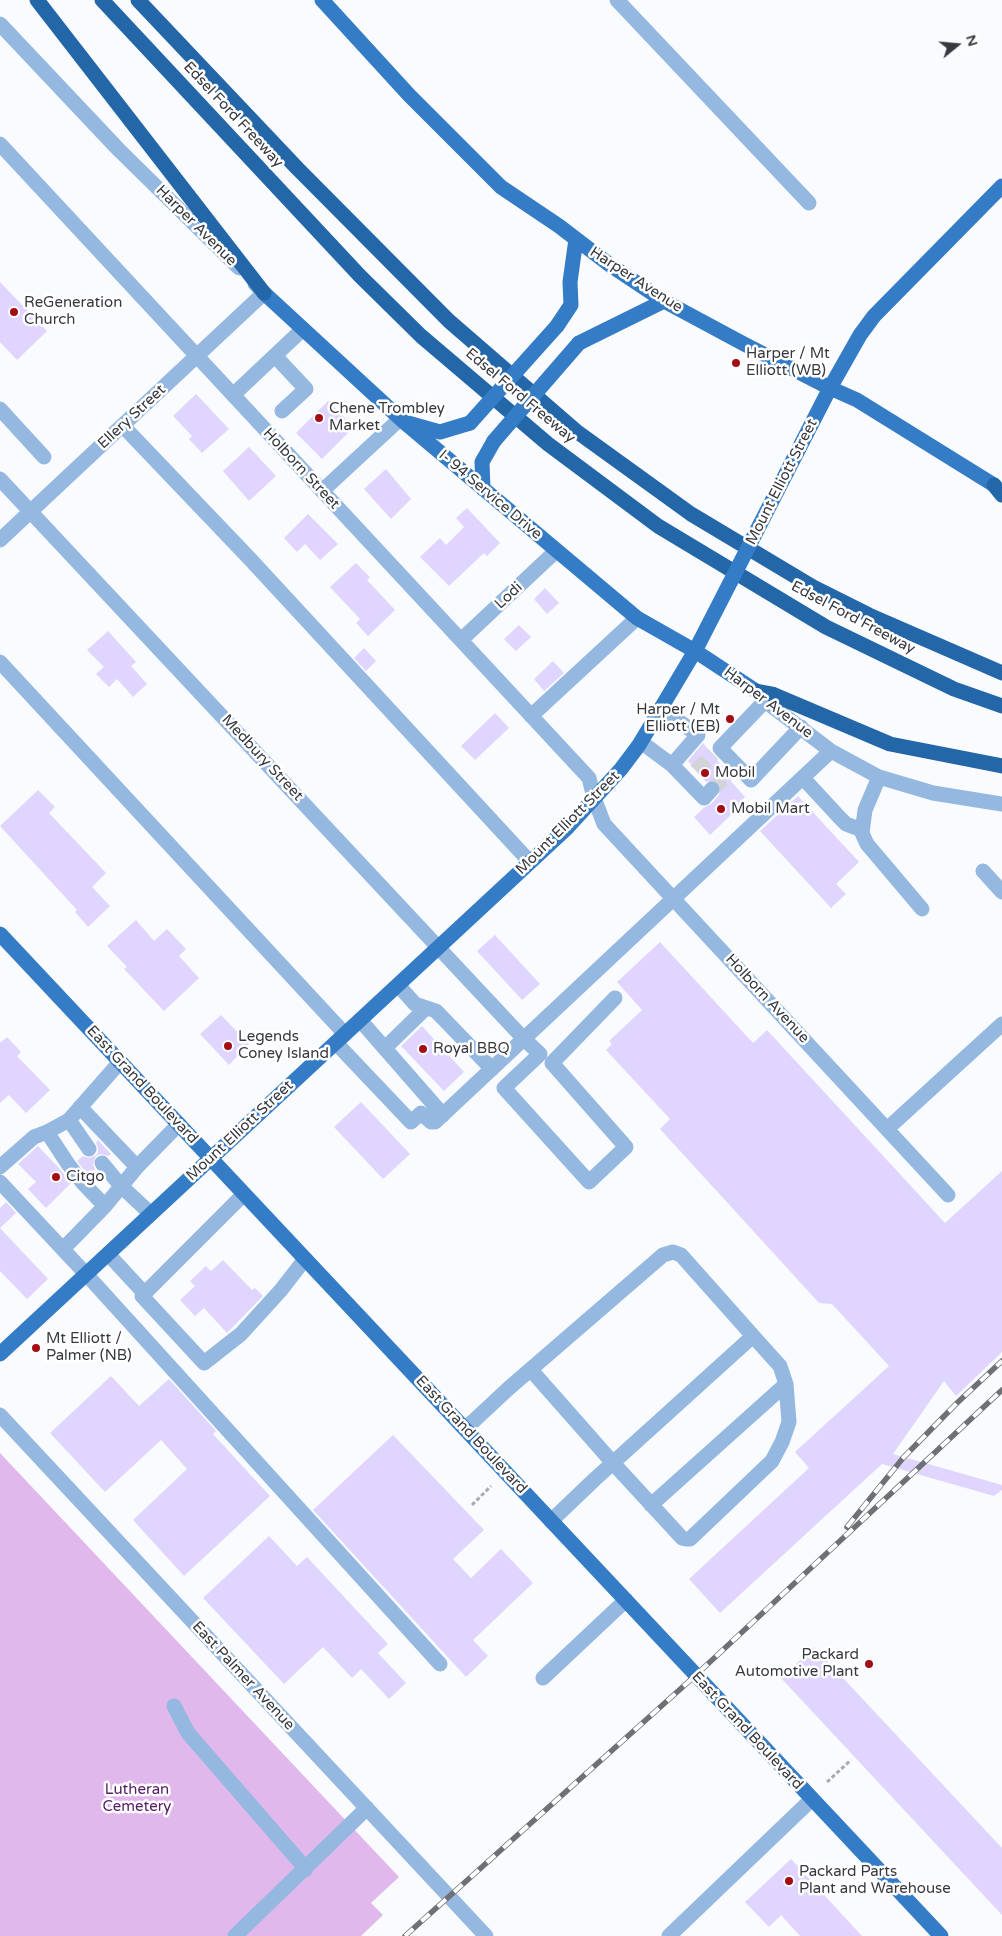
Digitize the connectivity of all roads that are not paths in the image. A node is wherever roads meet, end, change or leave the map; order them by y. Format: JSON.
{"nodes":[{"id":1,"x":37,"y":0,"type":"edge"},
{"id":2,"x":102,"y":0,"type":"edge"},
{"id":3,"x":138,"y":0,"type":"edge"},
{"id":4,"x":322,"y":0,"type":"edge"},
{"id":5,"x":617,"y":0,"type":"edge"},
{"id":6,"x":0,"y":24,"type":"edge"},
{"id":7,"x":5,"y":41,"type":"edge"},
{"id":8,"x":0,"y":144,"type":"edge"},
{"id":9,"x":1002,"y":186,"type":"edge"},
{"id":10,"x":809,"y":203,"type":"dead end"},
{"id":11,"x":576,"y":239,"type":"junction"},
{"id":12,"x":264,"y":293,"type":"junction"},
{"id":13,"x":664,"y":300,"type":"junction"},
{"id":14,"x":303,"y":329,"type":"junction"},
{"id":15,"x":197,"y":356,"type":"junction"},
{"id":16,"x":275,"y":356,"type":"junction"},
{"id":17,"x":830,"y":388,"type":"junction"},
{"id":18,"x":233,"y":395,"type":"junction"},
{"id":19,"x":0,"y":409,"type":"edge"},
{"id":20,"x":282,"y":411,"type":"dead end"},
{"id":21,"x":402,"y":420,"type":"junction"},
{"id":22,"x":123,"y":426,"type":"junction"},
{"id":23,"x":44,"y":457,"type":"dead end"},
{"id":24,"x":0,"y":479,"type":"edge"},
{"id":25,"x":483,"y":489,"type":"junction"},
{"id":26,"x":1000,"y":490,"type":"edge"},
{"id":27,"x":322,"y":491,"type":"junction"},
{"id":28,"x":31,"y":512,"type":"junction"},
{"id":29,"x":0,"y":540,"type":"edge"},
{"id":30,"x":556,"y":551,"type":"junction"},
{"id":31,"x":637,"y":618,"type":"junction"},
{"id":32,"x":461,"y":640,"type":"junction"},
{"id":33,"x":695,"y":651,"type":"junction"},
{"id":34,"x":0,"y":662,"type":"edge"},
{"id":35,"x":1002,"y":673,"type":"edge"},
{"id":36,"x":761,"y":696,"type":"junction"},
{"id":37,"x":1002,"y":706,"type":"edge"},
{"id":38,"x":662,"y":709,"type":"junction"},
{"id":39,"x":531,"y":716,"type":"junction"},
{"id":40,"x":801,"y":727,"type":"junction"},
{"id":41,"x":698,"y":735,"type":"junction"},
{"id":42,"x":641,"y":742,"type":"junction"},
{"id":43,"x":716,"y":751,"type":"junction"},
{"id":44,"x":831,"y":752,"type":"junction"},
{"id":45,"x":672,"y":765,"type":"junction"},
{"id":46,"x":1002,"y":766,"type":"edge"},
{"id":47,"x":879,"y":777,"type":"junction"},
{"id":48,"x":803,"y":778,"type":"junction"},
{"id":49,"x":712,"y":789,"type":"dead end"},
{"id":50,"x":594,"y":798,"type":"junction"},
{"id":51,"x":1000,"y":806,"type":"edge"},
{"id":52,"x":862,"y":830,"type":"junction"},
{"id":53,"x":530,"y":862,"type":"junction"},
{"id":54,"x":983,"y":871,"type":"dead end"},
{"id":55,"x":1002,"y":892,"type":"edge"},
{"id":56,"x":673,"y":899,"type":"junction"},
{"id":57,"x":922,"y":910,"type":"dead end"},
{"id":58,"x":0,"y":934,"type":"edge"},
{"id":59,"x":438,"y":947,"type":"junction"},
{"id":60,"x":398,"y":985,"type":"junction"},
{"id":61,"x":615,"y":998,"type":"dead end"},
{"id":62,"x":426,"y":1008,"type":"junction"},
{"id":63,"x":360,"y":1020,"type":"junction"},
{"id":64,"x":1002,"y":1024,"type":"edge"},
{"id":65,"x":340,"y":1038,"type":"junction"},
{"id":66,"x":524,"y":1039,"type":"junction"},
{"id":67,"x":386,"y":1047,"type":"junction"},
{"id":68,"x":120,"y":1062,"type":"junction"},
{"id":69,"x":492,"y":1069,"type":"junction"},
{"id":70,"x":80,"y":1107,"type":"junction"},
{"id":71,"x":444,"y":1115,"type":"junction"},
{"id":72,"x":69,"y":1120,"type":"junction"},
{"id":73,"x":179,"y":1124,"type":"junction"},
{"id":74,"x":887,"y":1129,"type":"junction"},
{"id":75,"x":47,"y":1132,"type":"junction"},
{"id":76,"x":90,"y":1149,"type":"dead end"},
{"id":77,"x":211,"y":1158,"type":"junction"},
{"id":78,"x":102,"y":1163,"type":"dead end"},
{"id":79,"x":0,"y":1167,"type":"edge"},
{"id":80,"x":137,"y":1167,"type":"junction"},
{"id":81,"x":0,"y":1182,"type":"edge"},
{"id":82,"x":121,"y":1186,"type":"junction"},
{"id":83,"x":244,"y":1194,"type":"junction"},
{"id":84,"x":948,"y":1195,"type":"dead end"},
{"id":85,"x":105,"y":1206,"type":"junction"},
{"id":86,"x":152,"y":1214,"type":"junction"},
{"id":87,"x":63,"y":1249,"type":"junction"},
{"id":88,"x":108,"y":1254,"type":"junction"},
{"id":89,"x":305,"y":1259,"type":"junction"},
{"id":90,"x":86,"y":1274,"type":"junction"},
{"id":91,"x":145,"y":1294,"type":"junction"},
{"id":92,"x":753,"y":1336,"type":"junction"},
{"id":93,"x":0,"y":1354,"type":"edge"},
{"id":94,"x":531,"y":1370,"type":"junction"},
{"id":95,"x":786,"y":1384,"type":"junction"},
{"id":96,"x":0,"y":1415,"type":"edge"},
{"id":97,"x":465,"y":1429,"type":"junction"},
{"id":98,"x":613,"y":1463,"type":"junction"},
{"id":99,"x":651,"y":1505,"type":"junction"},
{"id":100,"x":551,"y":1521,"type":"junction"},
{"id":101,"x":626,"y":1600,"type":"junction"},
{"id":102,"x":440,"y":1664,"type":"dead end"},
{"id":103,"x":543,"y":1678,"type":"dead end"},
{"id":104,"x":174,"y":1706,"type":"dead end"},
{"id":105,"x":811,"y":1800,"type":"junction"},
{"id":106,"x":367,"y":1808,"type":"junction"},
{"id":107,"x":306,"y":1869,"type":"junction"},
{"id":108,"x":235,"y":1936,"type":"edge"},
{"id":109,"x":486,"y":1936,"type":"edge"},
{"id":110,"x":669,"y":1936,"type":"edge"},
{"id":111,"x":941,"y":1936,"type":"edge"}],
"edges":[{"from":1,"to":12,"type":"highway"},
{"from":2,"to":37,"type":"highway","name":"Edsel Ford Freeway"},
{"from":3,"to":35,"type":"highway","name":"Edsel Ford Freeway"},
{"from":4,"to":11,"type":"main road","name":"Harper Avenue"},
{"from":5,"to":10,"type":"street"},
{"from":6,"to":7,"type":"street","name":"Harper Avenue"},
{"from":7,"to":12,"type":"street","name":"Harper Avenue"},
{"from":8,"to":15,"type":"street","name":"Holborn Street"},
{"from":9,"to":17,"type":"main road","name":"Mount Elliott Street"},
{"from":11,"to":13,"type":"main road","name":"Harper Avenue"},
{"from":11,"to":21,"type":"main road","bridge":true},
{"from":12,"to":14,"type":"main road","name":"Harper Avenue"},
{"from":12,"to":15,"type":"street","name":"Ellery Street"},
{"from":13,"to":17,"type":"main road","name":"Harper Avenue"},
{"from":13,"to":25,"type":"main road","bridge":true},
{"from":14,"to":16,"type":"street"},
{"from":14,"to":21,"type":"main road","name":"Harper Avenue"},
{"from":15,"to":18,"type":"street","name":"Holborn Street"},
{"from":15,"to":22,"type":"street","name":"Ellery Street"},
{"from":16,"to":18,"type":"street"},
{"from":16,"to":20,"type":"street"},
{"from":17,"to":26,"type":"main road","name":"Harper Avenue"},
{"from":17,"to":33,"type":"main road","name":"Mount Elliott Street","bridge":true},
{"from":18,"to":27,"type":"street","name":"Holborn Street"},
{"from":19,"to":23,"type":"street"},
{"from":21,"to":25,"type":"main road","name":"I- 94 Service Drive"},
{"from":21,"to":27,"type":"street"},
{"from":22,"to":28,"type":"street","name":"Ellery Street"},
{"from":22,"to":53,"type":"street"},
{"from":24,"to":28,"type":"street","name":"Medbury Street"},
{"from":25,"to":30,"type":"main road","name":"I- 94 Service Drive"},
{"from":27,"to":32,"type":"street","name":"Holborn Street"},
{"from":28,"to":29,"type":"street","name":"Ellery Street"},
{"from":28,"to":59,"type":"street","name":"Medbury Street"},
{"from":30,"to":31,"type":"main road","name":"Harper Avenue"},
{"from":30,"to":32,"type":"street","name":"Lodi"},
{"from":31,"to":33,"type":"main road","name":"Harper Avenue"},
{"from":31,"to":39,"type":"street"},
{"from":32,"to":39,"type":"street","name":"Holborn Street"},
{"from":33,"to":36,"type":"main road","name":"Harper Avenue"},
{"from":33,"to":38,"type":"main road","name":"Mount Elliott Street"},
{"from":34,"to":65,"type":"street"},
{"from":36,"to":40,"type":"street","name":"Harper Avenue"},
{"from":36,"to":43,"type":"street"},
{"from":36,"to":46,"type":"highway"},
{"from":38,"to":41,"type":"street"},
{"from":38,"to":42,"type":"main road","name":"Mount Elliott Street"},
{"from":39,"to":50,"type":"street","name":"Holborn Street"},
{"from":40,"to":43,"type":"street"},
{"from":40,"to":44,"type":"street","name":"Harper Avenue"},
{"from":41,"to":43,"type":"street"},
{"from":41,"to":45,"type":"street"},
{"from":42,"to":45,"type":"street"},
{"from":42,"to":50,"type":"main road","name":"Mount Elliott Street"},
{"from":44,"to":47,"type":"street","name":"Harper Avenue"},
{"from":44,"to":48,"type":"street"},
{"from":45,"to":49,"type":"street"},
{"from":47,"to":51,"type":"street","name":"Harper Avenue"},
{"from":47,"to":52,"type":"street"},
{"from":48,"to":52,"type":"street"},
{"from":48,"to":56,"type":"street"},
{"from":50,"to":53,"type":"main road","name":"Mount Elliott Street"},
{"from":50,"to":56,"type":"street","name":"Holborn Avenue"},
{"from":52,"to":57,"type":"street"},
{"from":53,"to":59,"type":"main road","name":"Mount Elliott Street"},
{"from":54,"to":55,"type":"street"},
{"from":56,"to":66,"type":"street"},
{"from":56,"to":74,"type":"street","name":"Holborn Avenue"},
{"from":58,"to":68,"type":"main road","name":"East Grand Boulevard"},
{"from":59,"to":60,"type":"main road","name":"Mount Elliott Street"},
{"from":59,"to":66,"type":"street","name":"Medbury Street"},
{"from":60,"to":62,"type":"street"},
{"from":60,"to":63,"type":"main road","name":"Mount Elliott Street"},
{"from":61,"to":66,"type":"street","name":"Medbury Street"},
{"from":62,"to":67,"type":"street"},
{"from":62,"to":69,"type":"street"},
{"from":63,"to":65,"type":"main road","name":"Mount Elliott Street"},
{"from":63,"to":67,"type":"street"},
{"from":64,"to":74,"type":"street"},
{"from":65,"to":71,"type":"street"},
{"from":65,"to":77,"type":"main road","name":"Mount Elliott Street"},
{"from":66,"to":69,"type":"street"},
{"from":67,"to":71,"type":"street"},
{"from":68,"to":70,"type":"street"},
{"from":68,"to":73,"type":"main road","name":"East Grand Boulevard"},
{"from":69,"to":71,"type":"street"},
{"from":70,"to":72,"type":"street"},
{"from":70,"to":80,"type":"street"},
{"from":72,"to":75,"type":"street"},
{"from":72,"to":76,"type":"street"},
{"from":73,"to":77,"type":"main road","name":"East Grand Boulevard"},
{"from":73,"to":80,"type":"street"},
{"from":74,"to":84,"type":"street","name":"Holborn Avenue"},
{"from":75,"to":79,"type":"street"},
{"from":75,"to":85,"type":"street"},
{"from":77,"to":83,"type":"main road","name":"East Grand Boulevard"},
{"from":77,"to":86,"type":"main road","name":"Mount Elliott Street"},
{"from":78,"to":82,"type":"street"},
{"from":80,"to":82,"type":"street"},
{"from":81,"to":87,"type":"street"},
{"from":82,"to":85,"type":"street"},
{"from":82,"to":86,"type":"street"},
{"from":83,"to":89,"type":"main road","name":"East Grand Boulevard"},
{"from":83,"to":91,"type":"street"},
{"from":85,"to":87,"type":"street"},
{"from":86,"to":88,"type":"main road","name":"Mount Elliott Street"},
{"from":87,"to":90,"type":"street"},
{"from":88,"to":90,"type":"main road","name":"Mount Elliott Street"},
{"from":88,"to":91,"type":"street"},
{"from":89,"to":91,"type":"street"},
{"from":89,"to":97,"type":"main road","name":"East Grand Boulevard"},
{"from":90,"to":93,"type":"main road","name":"Mount Elliott Street"},
{"from":90,"to":102,"type":"street"},
{"from":92,"to":94,"type":"street"},
{"from":92,"to":95,"type":"street"},
{"from":92,"to":98,"type":"street"},
{"from":94,"to":97,"type":"street"},
{"from":94,"to":98,"type":"street"},
{"from":95,"to":99,"type":"street"},
{"from":95,"to":99,"type":"street"},
{"from":96,"to":106,"type":"street","name":"East Palmer Avenue"},
{"from":97,"to":100,"type":"main road","name":"East Grand Boulevard"},
{"from":98,"to":99,"type":"street"},
{"from":98,"to":100,"type":"street"},
{"from":100,"to":101,"type":"main road","name":"East Grand Boulevard"},
{"from":101,"to":103,"type":"street"},
{"from":101,"to":105,"type":"main road","name":"East Grand Boulevard"},
{"from":104,"to":107,"type":"street"},
{"from":105,"to":110,"type":"street"},
{"from":105,"to":111,"type":"main road","name":"East Grand Boulevard"},
{"from":106,"to":107,"type":"street"},
{"from":106,"to":109,"type":"street","name":"East Palmer Avenue"},
{"from":107,"to":108,"type":"street"}]}
